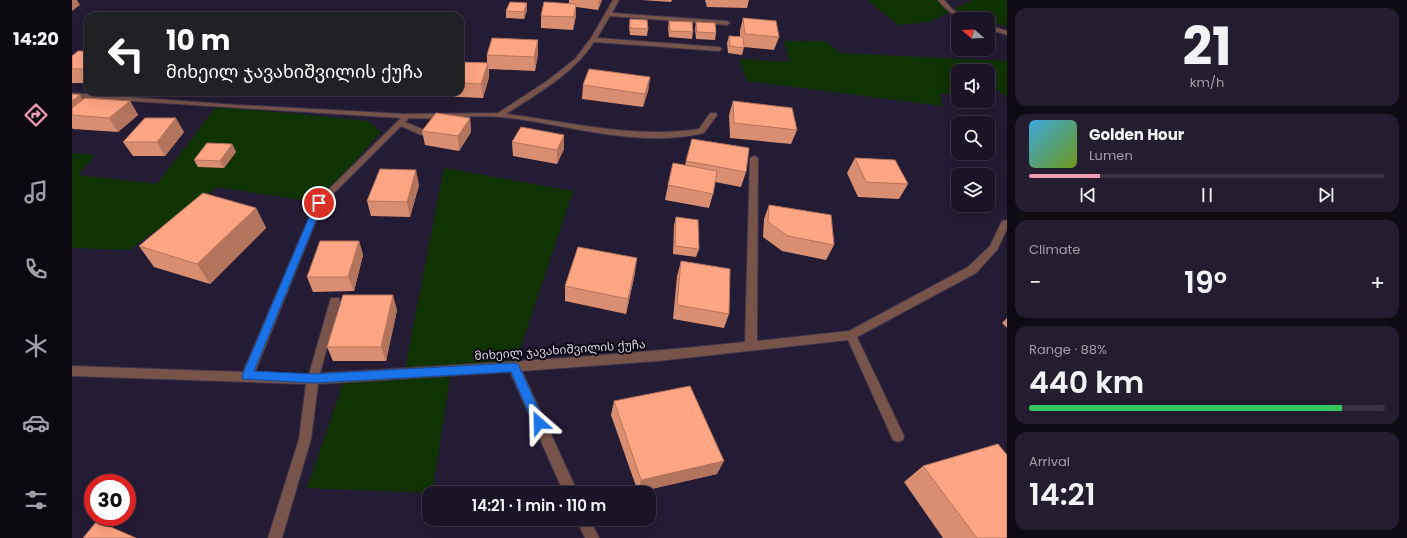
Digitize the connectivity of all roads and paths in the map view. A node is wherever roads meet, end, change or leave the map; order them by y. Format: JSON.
{"nodes":[{"id":1,"x":616,"y":0,"type":"edge"},
{"id":2,"x":941,"y":0,"type":"edge"},
{"id":3,"x":953,"y":12,"type":"edge"},
{"id":4,"x":608,"y":14,"type":"junction"},
{"id":5,"x":727,"y":23,"type":"dead end"},
{"id":6,"x":995,"y":29,"type":"edge"},
{"id":7,"x":1007,"y":33,"type":"edge"},
{"id":8,"x":592,"y":40,"type":"junction"},
{"id":9,"x":719,"y":49,"type":"dead end"},
{"id":10,"x":72,"y":95,"type":"edge"},
{"id":11,"x":84,"y":96,"type":"edge"},
{"id":12,"x":85,"y":96,"type":"edge"},
{"id":13,"x":499,"y":115,"type":"junction"},
{"id":14,"x":713,"y":115,"type":"dead end"},
{"id":15,"x":407,"y":116,"type":"junction"},
{"id":16,"x":400,"y":124,"type":"junction"},
{"id":17,"x":424,"y":133,"type":"edge"},
{"id":18,"x":754,"y":158,"type":"dead end"},
{"id":19,"x":1007,"y":223,"type":"edge"},
{"id":20,"x":335,"y":301,"type":"dead end"},
{"id":21,"x":851,"y":335,"type":"junction"},
{"id":22,"x":751,"y":346,"type":"junction"},
{"id":23,"x":514,"y":367,"type":"junction"},
{"id":24,"x":72,"y":370,"type":"edge"},
{"id":25,"x":247,"y":376,"type":"junction"},
{"id":26,"x":313,"y":379,"type":"junction"},
{"id":27,"x":898,"y":436,"type":"dead end"},
{"id":28,"x":568,"y":486,"type":"edge"},
{"id":29,"x":586,"y":526,"type":"edge"},
{"id":30,"x":275,"y":538,"type":"edge"},
{"id":31,"x":592,"y":538,"type":"edge"}],
"edges":[{"from":1,"to":4,"type":"street"},
{"from":2,"to":3,"type":"street"},
{"from":4,"to":5,"type":"street"},
{"from":4,"to":8,"type":"street"},
{"from":6,"to":7,"type":"street"},
{"from":8,"to":9,"type":"street"},
{"from":8,"to":13,"type":"street"},
{"from":10,"to":11,"type":"street"},
{"from":12,"to":15,"type":"street"},
{"from":13,"to":14,"type":"street"},
{"from":13,"to":15,"type":"street"},
{"from":15,"to":16,"type":"street"},
{"from":16,"to":17,"type":"street"},
{"from":16,"to":25,"type":"street"},
{"from":18,"to":22,"type":"street"},
{"from":19,"to":21,"type":"street","name":"მიხეილ ჯავახიშვილის ქუჩა"},
{"from":20,"to":26,"type":"street"},
{"from":21,"to":22,"type":"street","name":"მიხეილ ჯავახიშვილის ქუჩა"},
{"from":21,"to":27,"type":"street"},
{"from":22,"to":23,"type":"street","name":"მიხეილ ჯავახიშვილის ქუჩა"},
{"from":23,"to":26,"type":"street","name":"მიხეილ ჯავახიშვილის ქუჩა"},
{"from":23,"to":28,"type":"street"},
{"from":24,"to":25,"type":"street","name":"მიხეილ ჯავახიშვილის ქუჩა"},
{"from":25,"to":26,"type":"street","name":"მიხეილ ჯავახიშვილის ქუჩა"},
{"from":26,"to":30,"type":"street"},
{"from":29,"to":31,"type":"street"}]}
